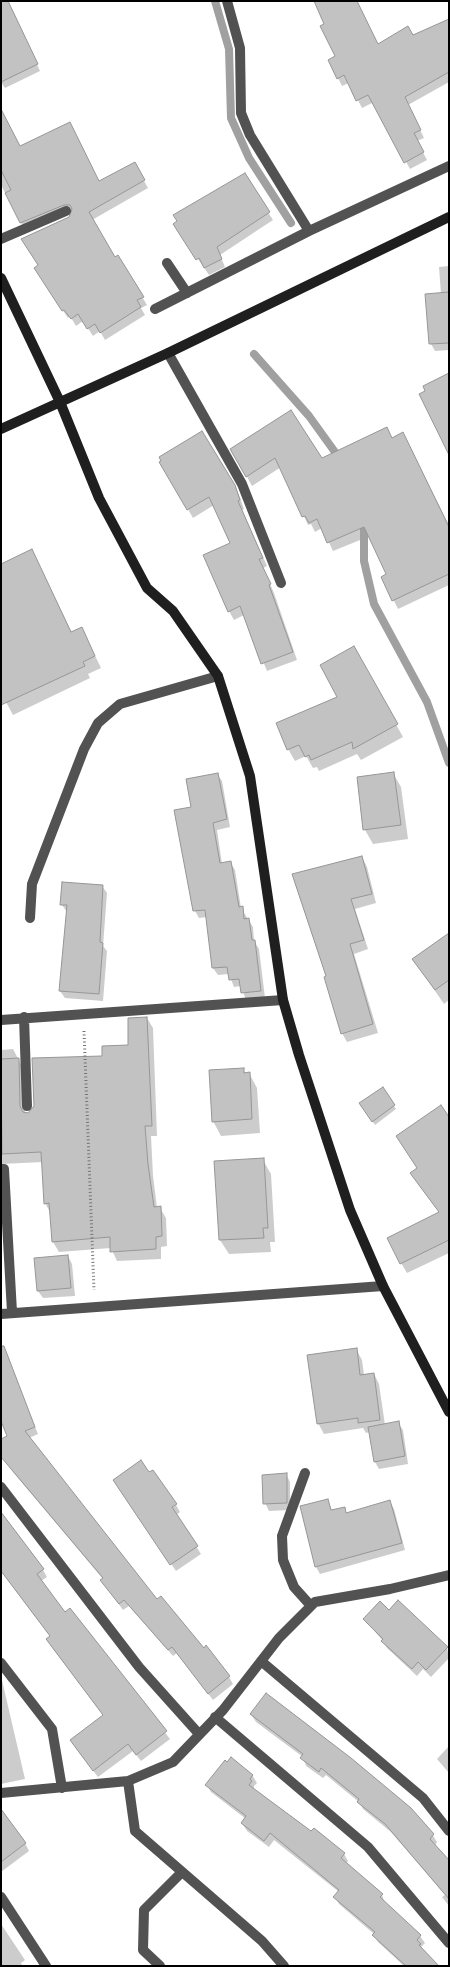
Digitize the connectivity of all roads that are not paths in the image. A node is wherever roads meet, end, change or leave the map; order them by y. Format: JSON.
{"nodes":[{"id":1,"x":227,"y":1,"type":"edge"},
{"id":2,"x":449,"y":166,"type":"edge"},
{"id":3,"x":66,"y":211,"type":"dead end"},
{"id":4,"x":449,"y":218,"type":"edge"},
{"id":5,"x":309,"y":231,"type":"junction"},
{"id":6,"x":1,"y":239,"type":"edge"},
{"id":7,"x":167,"y":263,"type":"dead end"},
{"id":8,"x":1,"y":278,"type":"edge"},
{"id":9,"x":187,"y":293,"type":"junction"},
{"id":10,"x":155,"y":309,"type":"dead end"},
{"id":11,"x":168,"y":353,"type":"junction"},
{"id":12,"x":60,"y":402,"type":"junction"},
{"id":13,"x":1,"y":429,"type":"edge"},
{"id":14,"x":281,"y":583,"type":"dead end"},
{"id":15,"x":218,"y":676,"type":"junction"},
{"id":16,"x":30,"y":918,"type":"dead end"},
{"id":17,"x":283,"y":1000,"type":"junction"},
{"id":18,"x":24,"y":1017,"type":"junction"},
{"id":19,"x":1,"y":1020,"type":"edge"},
{"id":20,"x":27,"y":1106,"type":"dead end"},
{"id":21,"x":1,"y":1169,"type":"edge"},
{"id":22,"x":383,"y":1286,"type":"junction"},
{"id":23,"x":7,"y":1313,"type":"edge"},
{"id":24,"x":449,"y":1412,"type":"edge"},
{"id":25,"x":305,"y":1473,"type":"dead end"},
{"id":26,"x":1,"y":1488,"type":"edge"},
{"id":27,"x":449,"y":1575,"type":"edge"},
{"id":28,"x":311,"y":1606,"type":"junction"},
{"id":29,"x":261,"y":1661,"type":"junction"},
{"id":30,"x":1,"y":1663,"type":"edge"},
{"id":31,"x":215,"y":1717,"type":"junction"},
{"id":32,"x":199,"y":1734,"type":"junction"},
{"id":33,"x":128,"y":1780,"type":"junction"},
{"id":34,"x":62,"y":1788,"type":"junction"},
{"id":35,"x":1,"y":1793,"type":"edge"},
{"id":36,"x":449,"y":1831,"type":"edge"},
{"id":37,"x":182,"y":1872,"type":"junction"},
{"id":38,"x":1,"y":1897,"type":"edge"},
{"id":39,"x":449,"y":1943,"type":"edge"},
{"id":40,"x":46,"y":1966,"type":"edge"},
{"id":41,"x":160,"y":1966,"type":"edge"},
{"id":42,"x":284,"y":1966,"type":"edge"}],
"edges":[{"from":1,"to":5,"type":"street"},
{"from":2,"to":5,"type":"street"},
{"from":3,"to":6,"type":"street"},
{"from":4,"to":11,"type":"street"},
{"from":5,"to":9,"type":"street"},
{"from":7,"to":9,"type":"street"},
{"from":8,"to":12,"type":"street"},
{"from":9,"to":10,"type":"street"},
{"from":11,"to":12,"type":"street"},
{"from":11,"to":14,"type":"street"},
{"from":12,"to":13,"type":"street"},
{"from":12,"to":15,"type":"street"},
{"from":15,"to":16,"type":"street"},
{"from":15,"to":17,"type":"street"},
{"from":17,"to":18,"type":"street"},
{"from":17,"to":22,"type":"street"},
{"from":18,"to":19,"type":"street"},
{"from":18,"to":20,"type":"street"},
{"from":21,"to":23,"type":"street"},
{"from":22,"to":23,"type":"street"},
{"from":22,"to":24,"type":"street"},
{"from":25,"to":28,"type":"street"},
{"from":26,"to":32,"type":"street"},
{"from":27,"to":28,"type":"street"},
{"from":28,"to":29,"type":"street"},
{"from":29,"to":31,"type":"street"},
{"from":29,"to":36,"type":"street"},
{"from":30,"to":34,"type":"street"},
{"from":31,"to":32,"type":"street"},
{"from":31,"to":39,"type":"street"},
{"from":32,"to":33,"type":"street"},
{"from":33,"to":34,"type":"street"},
{"from":33,"to":37,"type":"street"},
{"from":34,"to":35,"type":"street"},
{"from":37,"to":41,"type":"street"},
{"from":37,"to":42,"type":"street"},
{"from":38,"to":40,"type":"street"}]}
